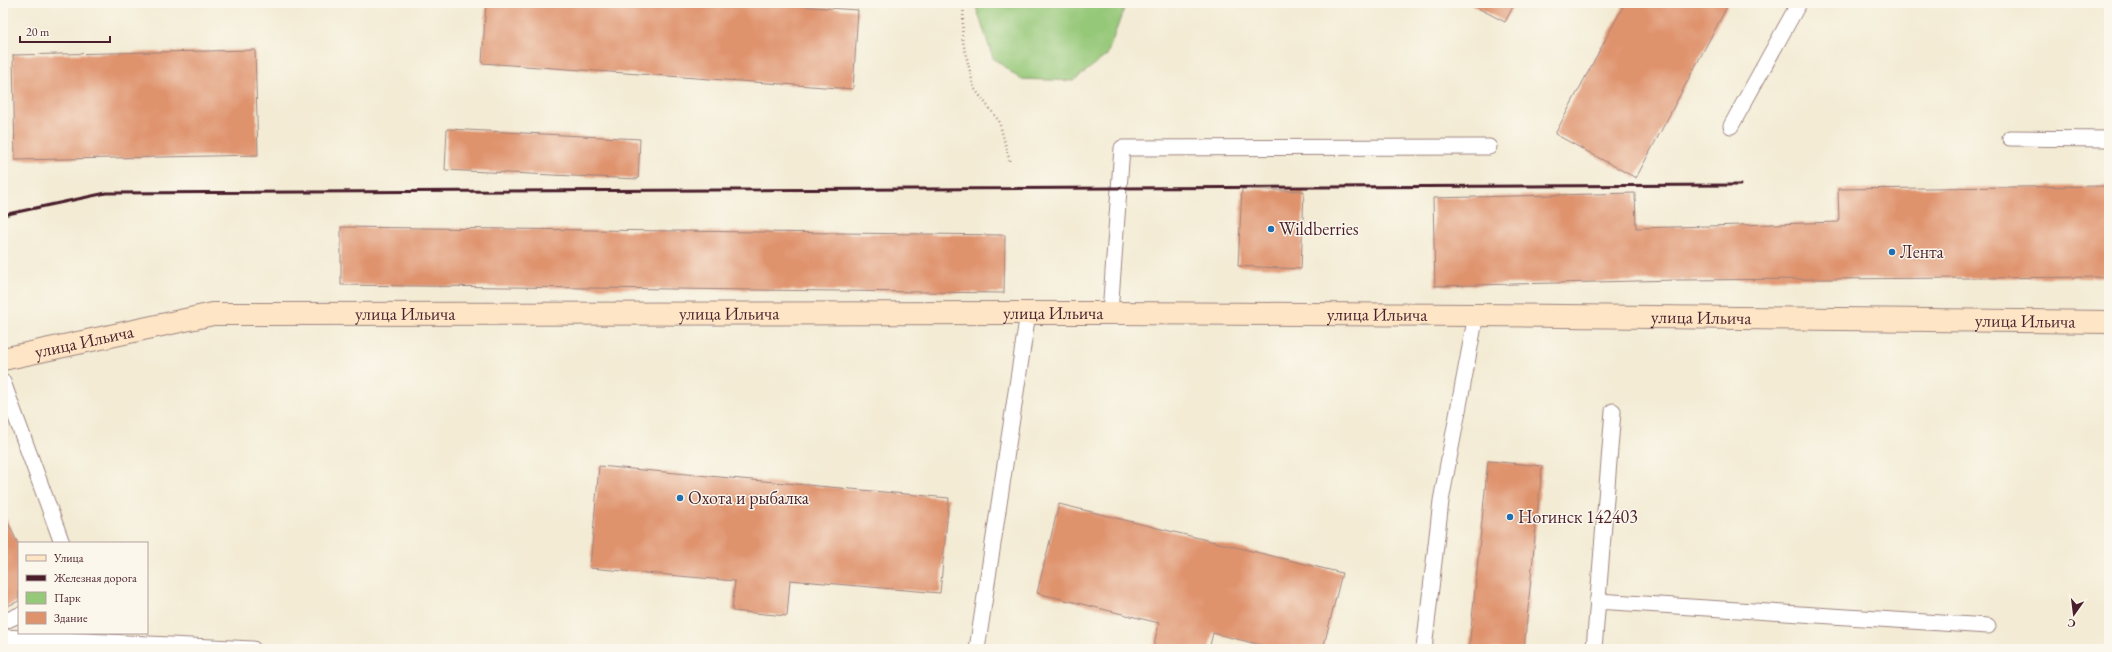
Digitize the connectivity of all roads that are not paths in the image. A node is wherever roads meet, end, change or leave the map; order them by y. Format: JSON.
{"nodes":[{"id":1,"x":1799,"y":3,"type":"edge"},
{"id":2,"x":1731,"y":126,"type":"dead end"},
{"id":3,"x":2010,"y":138,"type":"dead end"},
{"id":4,"x":2109,"y":139,"type":"edge"},
{"id":5,"x":1489,"y":147,"type":"dead end"},
{"id":6,"x":1028,"y":313,"type":"junction"},
{"id":7,"x":1110,"y":313,"type":"junction"},
{"id":8,"x":1476,"y":315,"type":"junction"},
{"id":9,"x":2109,"y":322,"type":"edge"},
{"id":10,"x":3,"y":359,"type":"edge"},
{"id":11,"x":3,"y":382,"type":"edge"},
{"id":12,"x":1613,"y":410,"type":"dead end"},
{"id":13,"x":62,"y":542,"type":"edge"},
{"id":14,"x":1597,"y":601,"type":"junction"},
{"id":15,"x":18,"y":615,"type":"edge"},
{"id":16,"x":3,"y":622,"type":"edge"},
{"id":17,"x":1988,"y":626,"type":"dead end"},
{"id":18,"x":3,"y":637,"type":"edge"},
{"id":19,"x":253,"y":649,"type":"edge"},
{"id":20,"x":977,"y":649,"type":"edge"},
{"id":21,"x":1424,"y":649,"type":"edge"},
{"id":22,"x":1594,"y":649,"type":"edge"}],
"edges":[{"from":1,"to":2,"type":"lane"},
{"from":3,"to":4,"type":"lane"},
{"from":5,"to":7,"type":"lane"},
{"from":6,"to":7,"type":"main road","name":"улица Ильича"},
{"from":6,"to":10,"type":"main road","name":"улица Ильича"},
{"from":6,"to":20,"type":"lane"},
{"from":7,"to":8,"type":"main road","name":"улица Ильича"},
{"from":8,"to":9,"type":"main road","name":"улица Ильича"},
{"from":8,"to":21,"type":"lane"},
{"from":11,"to":13,"type":"lane"},
{"from":12,"to":14,"type":"lane"},
{"from":14,"to":17,"type":"lane"},
{"from":14,"to":22,"type":"lane"},
{"from":15,"to":16,"type":"lane"},
{"from":18,"to":19,"type":"lane"}]}
